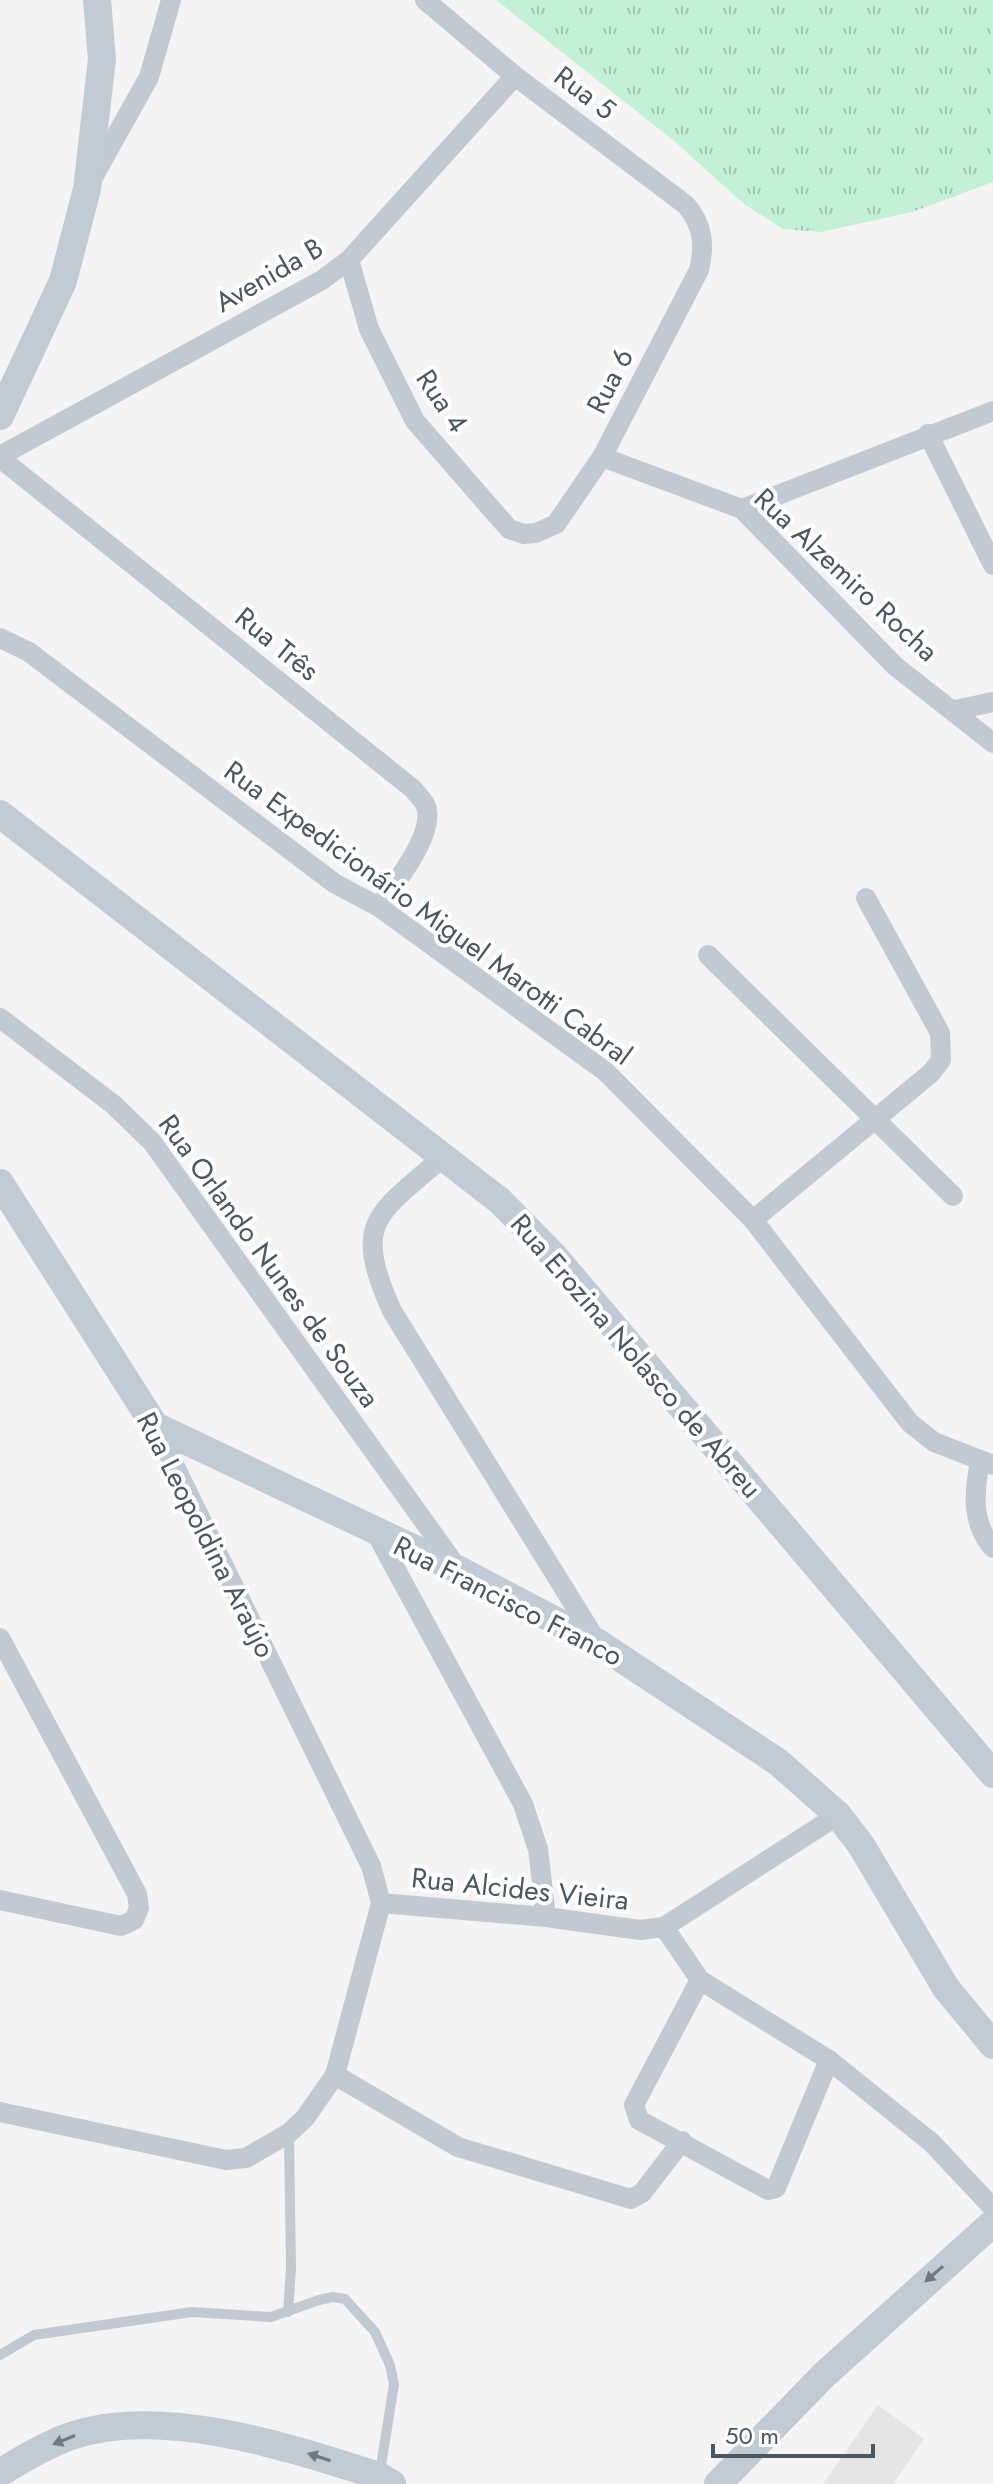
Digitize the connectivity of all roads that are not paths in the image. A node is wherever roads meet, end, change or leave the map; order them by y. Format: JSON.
{"nodes":[{"id":1,"x":97,"y":0,"type":"edge"},
{"id":2,"x":171,"y":0,"type":"edge"},
{"id":3,"x":425,"y":0,"type":"edge"},
{"id":4,"x":515,"y":76,"type":"junction"},
{"id":5,"x":87,"y":189,"type":"junction"},
{"id":6,"x":702,"y":236,"type":"joint"},
{"id":7,"x":349,"y":260,"type":"junction"},
{"id":8,"x":993,"y":411,"type":"edge"},
{"id":9,"x":0,"y":416,"type":"edge"},
{"id":10,"x":928,"y":434,"type":"junction"},
{"id":11,"x":0,"y":457,"type":"edge"},
{"id":12,"x":602,"y":457,"type":"junction"},
{"id":13,"x":742,"y":509,"type":"junction"},
{"id":14,"x":536,"y":533,"type":"joint"},
{"id":15,"x":993,"y":565,"type":"edge"},
{"id":16,"x":0,"y":638,"type":"edge"},
{"id":17,"x":993,"y":702,"type":"edge"},
{"id":18,"x":955,"y":710,"type":"junction"},
{"id":19,"x":993,"y":743,"type":"edge"},
{"id":20,"x":0,"y":814,"type":"edge"},
{"id":21,"x":866,"y":898,"type":"dead end"},
{"id":22,"x":379,"y":907,"type":"junction"},
{"id":23,"x":708,"y":955,"type":"dead end"},
{"id":24,"x":0,"y":1018,"type":"edge"},
{"id":25,"x":873,"y":1120,"type":"junction"},
{"id":26,"x":445,"y":1155,"type":"junction"},
{"id":27,"x":0,"y":1183,"type":"edge"},
{"id":28,"x":953,"y":1196,"type":"dead end"},
{"id":29,"x":753,"y":1220,"type":"junction"},
{"id":30,"x":155,"y":1426,"type":"junction"},
{"id":31,"x":986,"y":1463,"type":"edge"},
{"id":32,"x":376,"y":1533,"type":"junction"},
{"id":33,"x":993,"y":1548,"type":"edge"},
{"id":34,"x":459,"y":1570,"type":"junction"},
{"id":35,"x":0,"y":1638,"type":"edge"},
{"id":36,"x":598,"y":1643,"type":"junction"},
{"id":37,"x":993,"y":1774,"type":"edge"},
{"id":38,"x":838,"y":1815,"type":"junction"},
{"id":39,"x":0,"y":1900,"type":"edge"},
{"id":40,"x":381,"y":1903,"type":"junction"},
{"id":41,"x":546,"y":1917,"type":"junction"},
{"id":42,"x":664,"y":1927,"type":"junction"},
{"id":43,"x":700,"y":1980,"type":"junction"},
{"id":44,"x":993,"y":2045,"type":"edge"},
{"id":45,"x":829,"y":2060,"type":"junction"},
{"id":46,"x":335,"y":2075,"type":"junction"},
{"id":47,"x":0,"y":2112,"type":"edge"},
{"id":48,"x":289,"y":2133,"type":"junction"},
{"id":49,"x":682,"y":2141,"type":"junction"},
{"id":50,"x":993,"y":2208,"type":"edge"},
{"id":51,"x":993,"y":2223,"type":"edge"},
{"id":52,"x":288,"y":2312,"type":"junction"},
{"id":53,"x":0,"y":2355,"type":"edge"},
{"id":54,"x":0,"y":2473,"type":"edge"},
{"id":55,"x":385,"y":2480,"type":"edge"},
{"id":56,"x":718,"y":2484,"type":"edge"}],
"edges":[{"from":1,"to":5,"type":"street"},
{"from":2,"to":5,"type":"street"},
{"from":3,"to":4,"type":"street","name":"Rua 5"},
{"from":4,"to":6,"type":"street","name":"Rua 5"},
{"from":4,"to":7,"type":"street","name":"Avenida B"},
{"from":5,"to":9,"type":"street"},
{"from":6,"to":12,"type":"street","name":"Rua 6"},
{"from":7,"to":11,"type":"street","name":"Avenida B"},
{"from":7,"to":14,"type":"street","name":"Rua 4"},
{"from":8,"to":10,"type":"street"},
{"from":10,"to":13,"type":"street"},
{"from":10,"to":15,"type":"street"},
{"from":11,"to":22,"type":"street","name":"Rua Três"},
{"from":12,"to":13,"type":"street","name":"Rua Alzemiro Rocha"},
{"from":12,"to":14,"type":"street","name":"Rua 6"},
{"from":13,"to":18,"type":"street","name":"Rua Alzemiro Rocha"},
{"from":16,"to":22,"type":"street","name":"Rua Expedicionário Miguel Marotti Cabral"},
{"from":17,"to":18,"type":"street"},
{"from":18,"to":19,"type":"street","name":"Rua Alzemiro Rocha"},
{"from":20,"to":26,"type":"street","name":"Rua Erozina Nolasco de Abreu"},
{"from":21,"to":25,"type":"street"},
{"from":22,"to":29,"type":"street","name":"Rua Expedicionário Miguel Marotti Cabral"},
{"from":23,"to":25,"type":"street"},
{"from":24,"to":34,"type":"street","name":"Rua Orlando Nunes de Souza"},
{"from":25,"to":28,"type":"street"},
{"from":25,"to":29,"type":"street"},
{"from":26,"to":36,"type":"street"},
{"from":26,"to":37,"type":"street","name":"Rua Erozina Nolasco de Abreu"},
{"from":27,"to":30,"type":"street","name":"Rua Leopoldina Araújo"},
{"from":29,"to":31,"type":"street","name":"Rua Expedicionário Miguel Marotti Cabral"},
{"from":30,"to":32,"type":"street","name":"Rua Francisco Franco"},
{"from":30,"to":40,"type":"street","name":"Rua Leopoldina Araújo"},
{"from":31,"to":33,"type":"street"},
{"from":32,"to":34,"type":"street","name":"Rua Francisco Franco"},
{"from":32,"to":41,"type":"street"},
{"from":34,"to":36,"type":"street","name":"Rua Francisco Franco"},
{"from":35,"to":39,"type":"street"},
{"from":36,"to":38,"type":"street","name":"Rua Francisco Franco"},
{"from":38,"to":42,"type":"street","name":"Rua Alcides Vieira"},
{"from":38,"to":44,"type":"street","name":"Rua Francisco Franco"},
{"from":40,"to":41,"type":"street","name":"Rua Alcides Vieira"},
{"from":40,"to":46,"type":"street","name":"Rua Alcides Vieira"},
{"from":41,"to":42,"type":"street","name":"Rua Alcides Vieira"},
{"from":42,"to":43,"type":"street"},
{"from":43,"to":45,"type":"street"},
{"from":43,"to":49,"type":"street"},
{"from":45,"to":49,"type":"street"},
{"from":45,"to":50,"type":"street"},
{"from":46,"to":48,"type":"street","name":"Rua Alcides Vieira"},
{"from":46,"to":49,"type":"street"},
{"from":47,"to":48,"type":"street","name":"Rua Alcides Vieira"},
{"from":48,"to":52,"type":"lane"},
{"from":51,"to":56,"type":"street","one_way":true},
{"from":52,"to":53,"type":"lane"},
{"from":52,"to":55,"type":"lane"},
{"from":55,"to":54,"type":"street","one_way":true}]}
